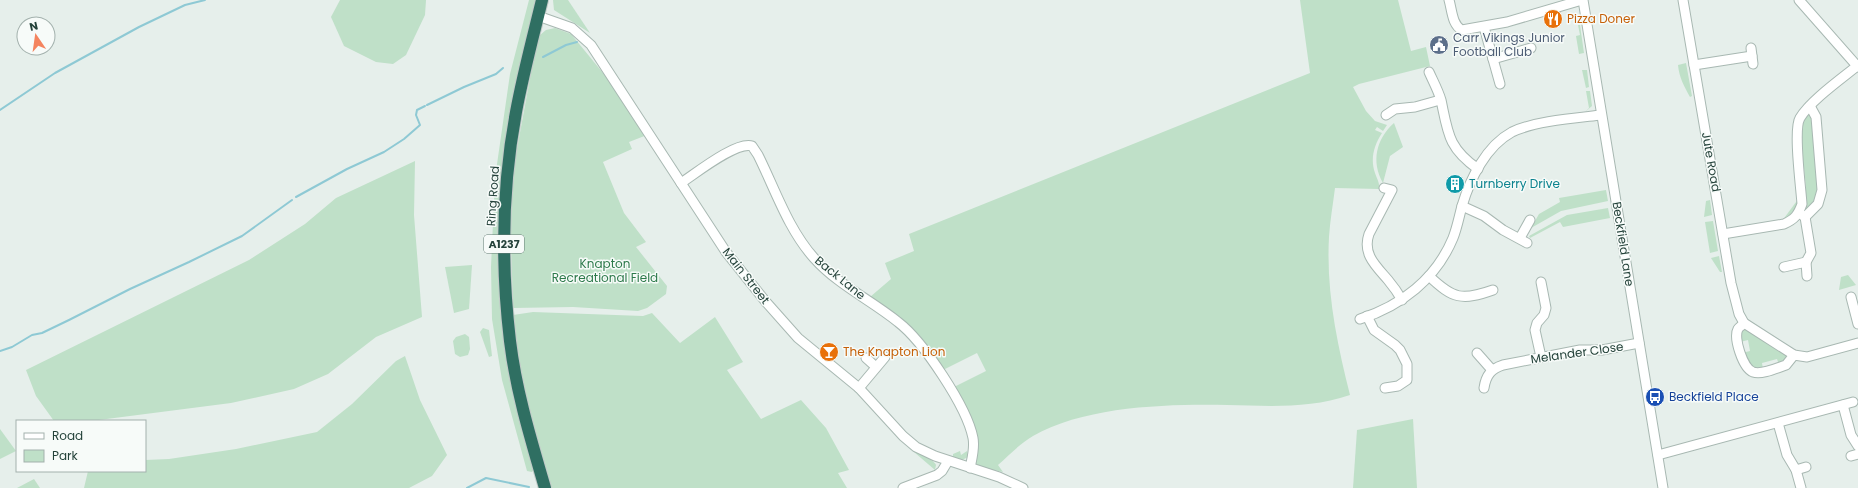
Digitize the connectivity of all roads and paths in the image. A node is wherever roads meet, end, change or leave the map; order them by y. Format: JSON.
{"nodes":[{"id":1,"x":542,"y":0,"type":"edge"},
{"id":2,"x":1449,"y":0,"type":"edge"},
{"id":3,"x":1583,"y":0,"type":"edge"},
{"id":4,"x":1683,"y":0,"type":"edge"},
{"id":5,"x":1799,"y":0,"type":"edge"},
{"id":6,"x":538,"y":16,"type":"junction"},
{"id":7,"x":1484,"y":27,"type":"junction"},
{"id":8,"x":1531,"y":48,"type":"dead end"},
{"id":9,"x":1752,"y":56,"type":"dead end"},
{"id":10,"x":1493,"y":58,"type":"junction"},
{"id":11,"x":1694,"y":65,"type":"junction"},
{"id":12,"x":1858,"y":67,"type":"edge"},
{"id":13,"x":1429,"y":72,"type":"dead end"},
{"id":14,"x":1500,"y":84,"type":"dead end"},
{"id":15,"x":1440,"y":100,"type":"junction"},
{"id":16,"x":1810,"y":106,"type":"junction"},
{"id":17,"x":1602,"y":114,"type":"junction"},
{"id":18,"x":1386,"y":115,"type":"dead end"},
{"id":19,"x":1478,"y":169,"type":"junction"},
{"id":20,"x":681,"y":184,"type":"junction"},
{"id":21,"x":1391,"y":190,"type":"dead end"},
{"id":22,"x":1462,"y":206,"type":"junction"},
{"id":23,"x":1802,"y":215,"type":"junction"},
{"id":24,"x":1530,"y":220,"type":"dead end"},
{"id":25,"x":1723,"y":234,"type":"junction"},
{"id":26,"x":1806,"y":262,"type":"junction"},
{"id":27,"x":1784,"y":267,"type":"dead end"},
{"id":28,"x":1429,"y":276,"type":"junction"},
{"id":29,"x":1807,"y":276,"type":"dead end"},
{"id":30,"x":1541,"y":282,"type":"dead end"},
{"id":31,"x":1493,"y":290,"type":"dead end"},
{"id":32,"x":1851,"y":297,"type":"dead end"},
{"id":33,"x":1402,"y":300,"type":"junction"},
{"id":34,"x":1744,"y":323,"type":"junction"},
{"id":35,"x":1858,"y":324,"type":"edge"},
{"id":36,"x":1639,"y":343,"type":"junction"},
{"id":37,"x":1858,"y":343,"type":"edge"},
{"id":38,"x":1477,"y":353,"type":"dead end"},
{"id":39,"x":1794,"y":355,"type":"junction"},
{"id":40,"x":1541,"y":357,"type":"junction"},
{"id":41,"x":866,"y":358,"type":"dead end"},
{"id":42,"x":885,"y":358,"type":"dead end"},
{"id":43,"x":876,"y":367,"type":"junction"},
{"id":44,"x":1492,"y":370,"type":"junction"},
{"id":45,"x":859,"y":388,"type":"junction"},
{"id":46,"x":1384,"y":388,"type":"dead end"},
{"id":47,"x":1484,"y":388,"type":"dead end"},
{"id":48,"x":1853,"y":402,"type":"dead end"},
{"id":49,"x":1843,"y":405,"type":"junction"},
{"id":50,"x":1778,"y":423,"type":"junction"},
{"id":51,"x":1858,"y":446,"type":"edge"},
{"id":52,"x":1658,"y":455,"type":"junction"},
{"id":53,"x":948,"y":461,"type":"junction"},
{"id":54,"x":1806,"y":467,"type":"dead end"},
{"id":55,"x":970,"y":468,"type":"junction"},
{"id":56,"x":1796,"y":470,"type":"junction"},
{"id":57,"x":545,"y":488,"type":"edge"},
{"id":58,"x":903,"y":488,"type":"edge"},
{"id":59,"x":1023,"y":488,"type":"edge"},
{"id":60,"x":1663,"y":488,"type":"edge"},
{"id":61,"x":1801,"y":488,"type":"edge"}],
"edges":[{"from":1,"to":6,"type":"highway","name":"Ring Road","number":"A1237"},
{"from":2,"to":7,"type":"street"},
{"from":3,"to":7,"type":"street"},
{"from":3,"to":17,"type":"street","name":"Beckfield Lane"},
{"from":4,"to":11,"type":"street","name":"Jute Road"},
{"from":5,"to":12,"type":"street"},
{"from":6,"to":20,"type":"street","name":"Main Street"},
{"from":6,"to":57,"type":"highway","name":"Ring Road","number":"A1237"},
{"from":7,"to":10,"type":"street"},
{"from":8,"to":10,"type":"street"},
{"from":9,"to":11,"type":"street"},
{"from":10,"to":14,"type":"street"},
{"from":11,"to":25,"type":"street","name":"Jute Road"},
{"from":12,"to":16,"type":"street"},
{"from":13,"to":15,"type":"street"},
{"from":15,"to":18,"type":"street"},
{"from":15,"to":19,"type":"street"},
{"from":16,"to":23,"type":"street"},
{"from":16,"to":23,"type":"street"},
{"from":17,"to":19,"type":"street"},
{"from":17,"to":36,"type":"street","name":"Beckfield Lane"},
{"from":19,"to":22,"type":"street"},
{"from":20,"to":45,"type":"street","name":"Main Street"},
{"from":20,"to":55,"type":"street","name":"Back Lane"},
{"from":21,"to":33,"type":"street"},
{"from":22,"to":24,"type":"street"},
{"from":22,"to":28,"type":"street"},
{"from":23,"to":25,"type":"street"},
{"from":23,"to":26,"type":"street"},
{"from":25,"to":34,"type":"street","name":"Jute Road"},
{"from":26,"to":27,"type":"street"},
{"from":26,"to":29,"type":"street"},
{"from":28,"to":31,"type":"street"},
{"from":28,"to":33,"type":"street"},
{"from":30,"to":40,"type":"street"},
{"from":32,"to":35,"type":"street"},
{"from":33,"to":46,"type":"street"},
{"from":34,"to":39,"type":"street"},
{"from":34,"to":39,"type":"street"},
{"from":36,"to":40,"type":"street","name":"Melander Close"},
{"from":36,"to":52,"type":"street","name":"Beckfield Lane"},
{"from":37,"to":39,"type":"street"},
{"from":38,"to":44,"type":"street"},
{"from":40,"to":44,"type":"street","name":"Melander Close"},
{"from":41,"to":43,"type":"street"},
{"from":42,"to":43,"type":"street"},
{"from":43,"to":45,"type":"street"},
{"from":44,"to":47,"type":"street"},
{"from":45,"to":53,"type":"street","name":"Main Street"},
{"from":48,"to":49,"type":"street"},
{"from":49,"to":50,"type":"street"},
{"from":49,"to":51,"type":"street"},
{"from":50,"to":52,"type":"street"},
{"from":50,"to":56,"type":"street"},
{"from":52,"to":60,"type":"street","name":"Beckfield Lane"},
{"from":53,"to":55,"type":"street","name":"Main Street"},
{"from":53,"to":58,"type":"street"},
{"from":54,"to":56,"type":"street"},
{"from":55,"to":59,"type":"street","name":"Main Street"},
{"from":56,"to":61,"type":"street"}]}
